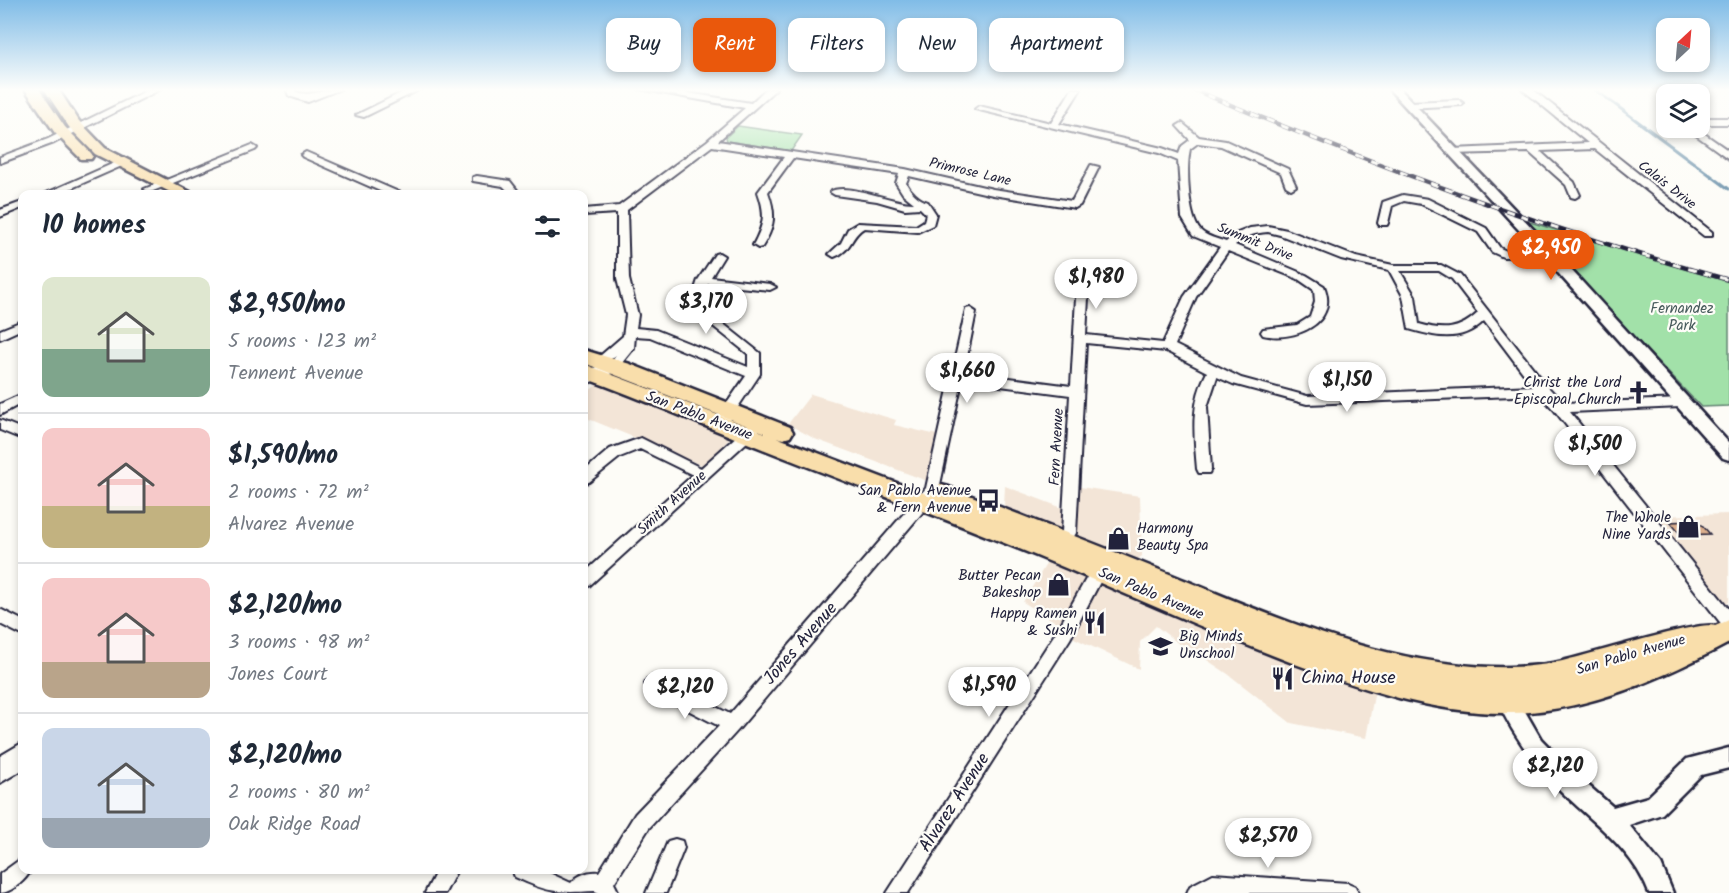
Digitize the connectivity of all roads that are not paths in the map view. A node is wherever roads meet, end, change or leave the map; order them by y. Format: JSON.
{"nodes":[{"id":1,"x":724,"y":131,"type":"edge"},
{"id":2,"x":1073,"y":131,"type":"edge"},
{"id":3,"x":1187,"y":131,"type":"edge"},
{"id":4,"x":1432,"y":131,"type":"edge"},
{"id":5,"x":1576,"y":131,"type":"edge"},
{"id":6,"x":71,"y":132,"type":"joint"},
{"id":7,"x":1705,"y":138,"type":"edge"},
{"id":8,"x":1196,"y":140,"type":"junction"},
{"id":9,"x":710,"y":143,"type":"junction"},
{"id":10,"x":1594,"y":146,"type":"junction"},
{"id":11,"x":252,"y":148,"type":"dead end"},
{"id":12,"x":1532,"y":149,"type":"junction"},
{"id":13,"x":1452,"y":152,"type":"junction"},
{"id":14,"x":306,"y":155,"type":"dead end"},
{"id":15,"x":790,"y":155,"type":"junction"},
{"id":16,"x":1729,"y":156,"type":"edge"},
{"id":17,"x":1183,"y":159,"type":"junction"},
{"id":18,"x":0,"y":160,"type":"edge"},
{"id":19,"x":114,"y":166,"type":"junction"},
{"id":20,"x":1094,"y":167,"type":"dead end"},
{"id":21,"x":906,"y":172,"type":"junction"},
{"id":22,"x":477,"y":179,"type":"dead end"},
{"id":23,"x":1291,"y":186,"type":"dead end"},
{"id":24,"x":158,"y":189,"type":"edge"},
{"id":25,"x":59,"y":190,"type":"edge"},
{"id":26,"x":386,"y":190,"type":"edge"},
{"id":27,"x":512,"y":190,"type":"edge"},
{"id":28,"x":835,"y":192,"type":"dead end"},
{"id":29,"x":1575,"y":195,"type":"dead end"},
{"id":30,"x":924,"y":204,"type":"junction"},
{"id":31,"x":18,"y":207,"type":"edge"},
{"id":32,"x":622,"y":209,"type":"junction"},
{"id":33,"x":588,"y":212,"type":"edge"},
{"id":34,"x":0,"y":214,"type":"edge"},
{"id":35,"x":1383,"y":223,"type":"dead end"},
{"id":36,"x":1708,"y":234,"type":"dead end"},
{"id":37,"x":758,"y":245,"type":"dead end"},
{"id":38,"x":1223,"y":246,"type":"junction"},
{"id":39,"x":1548,"y":253,"type":"junction"},
{"id":40,"x":834,"y":254,"type":"dead end"},
{"id":41,"x":719,"y":256,"type":"dead end"},
{"id":42,"x":1393,"y":268,"type":"junction"},
{"id":43,"x":704,"y":280,"type":"junction"},
{"id":44,"x":1083,"y":280,"type":"dead end"},
{"id":45,"x":770,"y":287,"type":"dead end"},
{"id":46,"x":970,"y":312,"type":"dead end"},
{"id":47,"x":1484,"y":314,"type":"junction"},
{"id":48,"x":18,"y":327,"type":"edge"},
{"id":49,"x":1267,"y":332,"type":"dead end"},
{"id":50,"x":0,"y":335,"type":"edge"},
{"id":51,"x":629,"y":336,"type":"junction"},
{"id":52,"x":1079,"y":338,"type":"junction"},
{"id":53,"x":1167,"y":347,"type":"junction"},
{"id":54,"x":592,"y":368,"type":"edge"},
{"id":55,"x":1214,"y":371,"type":"junction"},
{"id":56,"x":754,"y":374,"type":"junction"},
{"id":57,"x":958,"y":376,"type":"junction"},
{"id":58,"x":1543,"y":390,"type":"junction"},
{"id":59,"x":1077,"y":391,"type":"junction"},
{"id":60,"x":18,"y":400,"type":"edge"},
{"id":61,"x":1681,"y":402,"type":"junction"},
{"id":62,"x":1560,"y":408,"type":"junction"},
{"id":63,"x":0,"y":410,"type":"edge"},
{"id":64,"x":725,"y":417,"type":"junction"},
{"id":65,"x":0,"y":425,"type":"edge"},
{"id":66,"x":753,"y":429,"type":"junction"},
{"id":67,"x":18,"y":432,"type":"edge"},
{"id":68,"x":1729,"y":454,"type":"edge"},
{"id":69,"x":1204,"y":469,"type":"dead end"},
{"id":70,"x":588,"y":475,"type":"edge"},
{"id":71,"x":704,"y":475,"type":"junction"},
{"id":72,"x":928,"y":496,"type":"junction"},
{"id":73,"x":1061,"y":548,"type":"junction"},
{"id":74,"x":1101,"y":565,"type":"junction"},
{"id":75,"x":588,"y":578,"type":"edge"},
{"id":76,"x":0,"y":616,"type":"edge"},
{"id":77,"x":1729,"y":621,"type":"edge"},
{"id":78,"x":18,"y":626,"type":"edge"},
{"id":79,"x":1729,"y":630,"type":"edge"},
{"id":80,"x":653,"y":684,"type":"dead end"},
{"id":81,"x":1503,"y":690,"type":"junction"},
{"id":82,"x":732,"y":724,"type":"junction"},
{"id":83,"x":18,"y":758,"type":"edge"},
{"id":84,"x":1727,"y":758,"type":"edge"},
{"id":85,"x":0,"y":771,"type":"edge"},
{"id":86,"x":1610,"y":819,"type":"junction"},
{"id":87,"x":675,"y":848,"type":"dead end"},
{"id":88,"x":18,"y":871,"type":"edge"},
{"id":89,"x":445,"y":874,"type":"edge"},
{"id":90,"x":530,"y":874,"type":"edge"},
{"id":91,"x":0,"y":886,"type":"edge"},
{"id":92,"x":606,"y":887,"type":"edge"},
{"id":93,"x":435,"y":893,"type":"edge"},
{"id":94,"x":570,"y":893,"type":"edge"},
{"id":95,"x":576,"y":893,"type":"edge"},
{"id":96,"x":656,"y":893,"type":"edge"},
{"id":97,"x":897,"y":893,"type":"edge"},
{"id":98,"x":1197,"y":893,"type":"edge"},
{"id":99,"x":1348,"y":893,"type":"edge"},
{"id":100,"x":1661,"y":893,"type":"edge"}],
"edges":[{"from":1,"to":9,"type":"street"},
{"from":2,"to":17,"type":"street"},
{"from":3,"to":8,"type":"street"},
{"from":4,"to":13,"type":"street"},
{"from":5,"to":10,"type":"street","name":"Calais Drive"},
{"from":6,"to":18,"type":"street"},
{"from":6,"to":19,"type":"main road"},
{"from":7,"to":16,"type":"street"},
{"from":8,"to":17,"type":"street"},
{"from":8,"to":23,"type":"street"},
{"from":9,"to":15,"type":"street","name":"Primrose Lane"},
{"from":9,"to":32,"type":"street"},
{"from":10,"to":12,"type":"street"},
{"from":10,"to":36,"type":"street","name":"Calais Drive"},
{"from":11,"to":24,"type":"street"},
{"from":12,"to":13,"type":"street"},
{"from":12,"to":29,"type":"street"},
{"from":13,"to":39,"type":"street"},
{"from":14,"to":26,"type":"street"},
{"from":15,"to":21,"type":"street","name":"Primrose Lane"},
{"from":15,"to":37,"type":"street"},
{"from":17,"to":38,"type":"street","name":"Summit Drive"},
{"from":19,"to":24,"type":"main road"},
{"from":19,"to":25,"type":"street"},
{"from":20,"to":21,"type":"street","name":"Primrose Lane"},
{"from":21,"to":30,"type":"street"},
{"from":22,"to":27,"type":"street"},
{"from":28,"to":30,"type":"street"},
{"from":30,"to":40,"type":"street"},
{"from":31,"to":34,"type":"street"},
{"from":32,"to":33,"type":"street"},
{"from":32,"to":51,"type":"street"},
{"from":35,"to":39,"type":"street"},
{"from":38,"to":42,"type":"street"},
{"from":38,"to":49,"type":"street","name":"Summit Drive"},
{"from":38,"to":53,"type":"street"},
{"from":39,"to":61,"type":"street"},
{"from":41,"to":43,"type":"street"},
{"from":42,"to":47,"type":"street"},
{"from":42,"to":47,"type":"street"},
{"from":43,"to":45,"type":"street"},
{"from":43,"to":56,"type":"street"},
{"from":44,"to":52,"type":"street","name":"Fern Avenue"},
{"from":46,"to":57,"type":"street"},
{"from":47,"to":58,"type":"street"},
{"from":48,"to":50,"type":"street"},
{"from":51,"to":54,"type":"street"},
{"from":51,"to":56,"type":"street"},
{"from":52,"to":53,"type":"street"},
{"from":52,"to":59,"type":"street","name":"Fern Avenue"},
{"from":53,"to":55,"type":"street"},
{"from":54,"to":64,"type":"main road","name":"San Pablo Avenue"},
{"from":55,"to":58,"type":"street"},
{"from":55,"to":69,"type":"street"},
{"from":56,"to":64,"type":"street"},
{"from":57,"to":59,"type":"street"},
{"from":57,"to":72,"type":"street"},
{"from":58,"to":62,"type":"street"},
{"from":59,"to":73,"type":"street","name":"Fern Avenue"},
{"from":60,"to":63,"type":"street"},
{"from":61,"to":62,"type":"street"},
{"from":61,"to":68,"type":"street"},
{"from":62,"to":77,"type":"street"},
{"from":64,"to":66,"type":"main road","name":"San Pablo Avenue"},
{"from":65,"to":67,"type":"street"},
{"from":66,"to":71,"type":"street","name":"Smith Avenue"},
{"from":66,"to":72,"type":"main road","name":"San Pablo Avenue"},
{"from":70,"to":71,"type":"street"},
{"from":71,"to":75,"type":"street","name":"Smith Avenue"},
{"from":72,"to":73,"type":"main road","name":"San Pablo Avenue"},
{"from":72,"to":82,"type":"street","name":"Jones Avenue"},
{"from":73,"to":74,"type":"main road","name":"San Pablo Avenue"},
{"from":74,"to":81,"type":"main road","name":"San Pablo Avenue"},
{"from":74,"to":97,"type":"street","name":"Alvarez Avenue"},
{"from":76,"to":78,"type":"street"},
{"from":79,"to":81,"type":"main road","name":"San Pablo Avenue"},
{"from":80,"to":82,"type":"street"},
{"from":81,"to":86,"type":"street"},
{"from":82,"to":92,"type":"street","name":"Jones Avenue"},
{"from":83,"to":85,"type":"main road"},
{"from":84,"to":86,"type":"street"},
{"from":86,"to":100,"type":"street"},
{"from":87,"to":96,"type":"street"},
{"from":88,"to":91,"type":"street"},
{"from":89,"to":93,"type":"street"},
{"from":90,"to":94,"type":"street"},
{"from":92,"to":95,"type":"street"},
{"from":98,"to":99,"type":"street"}]}
